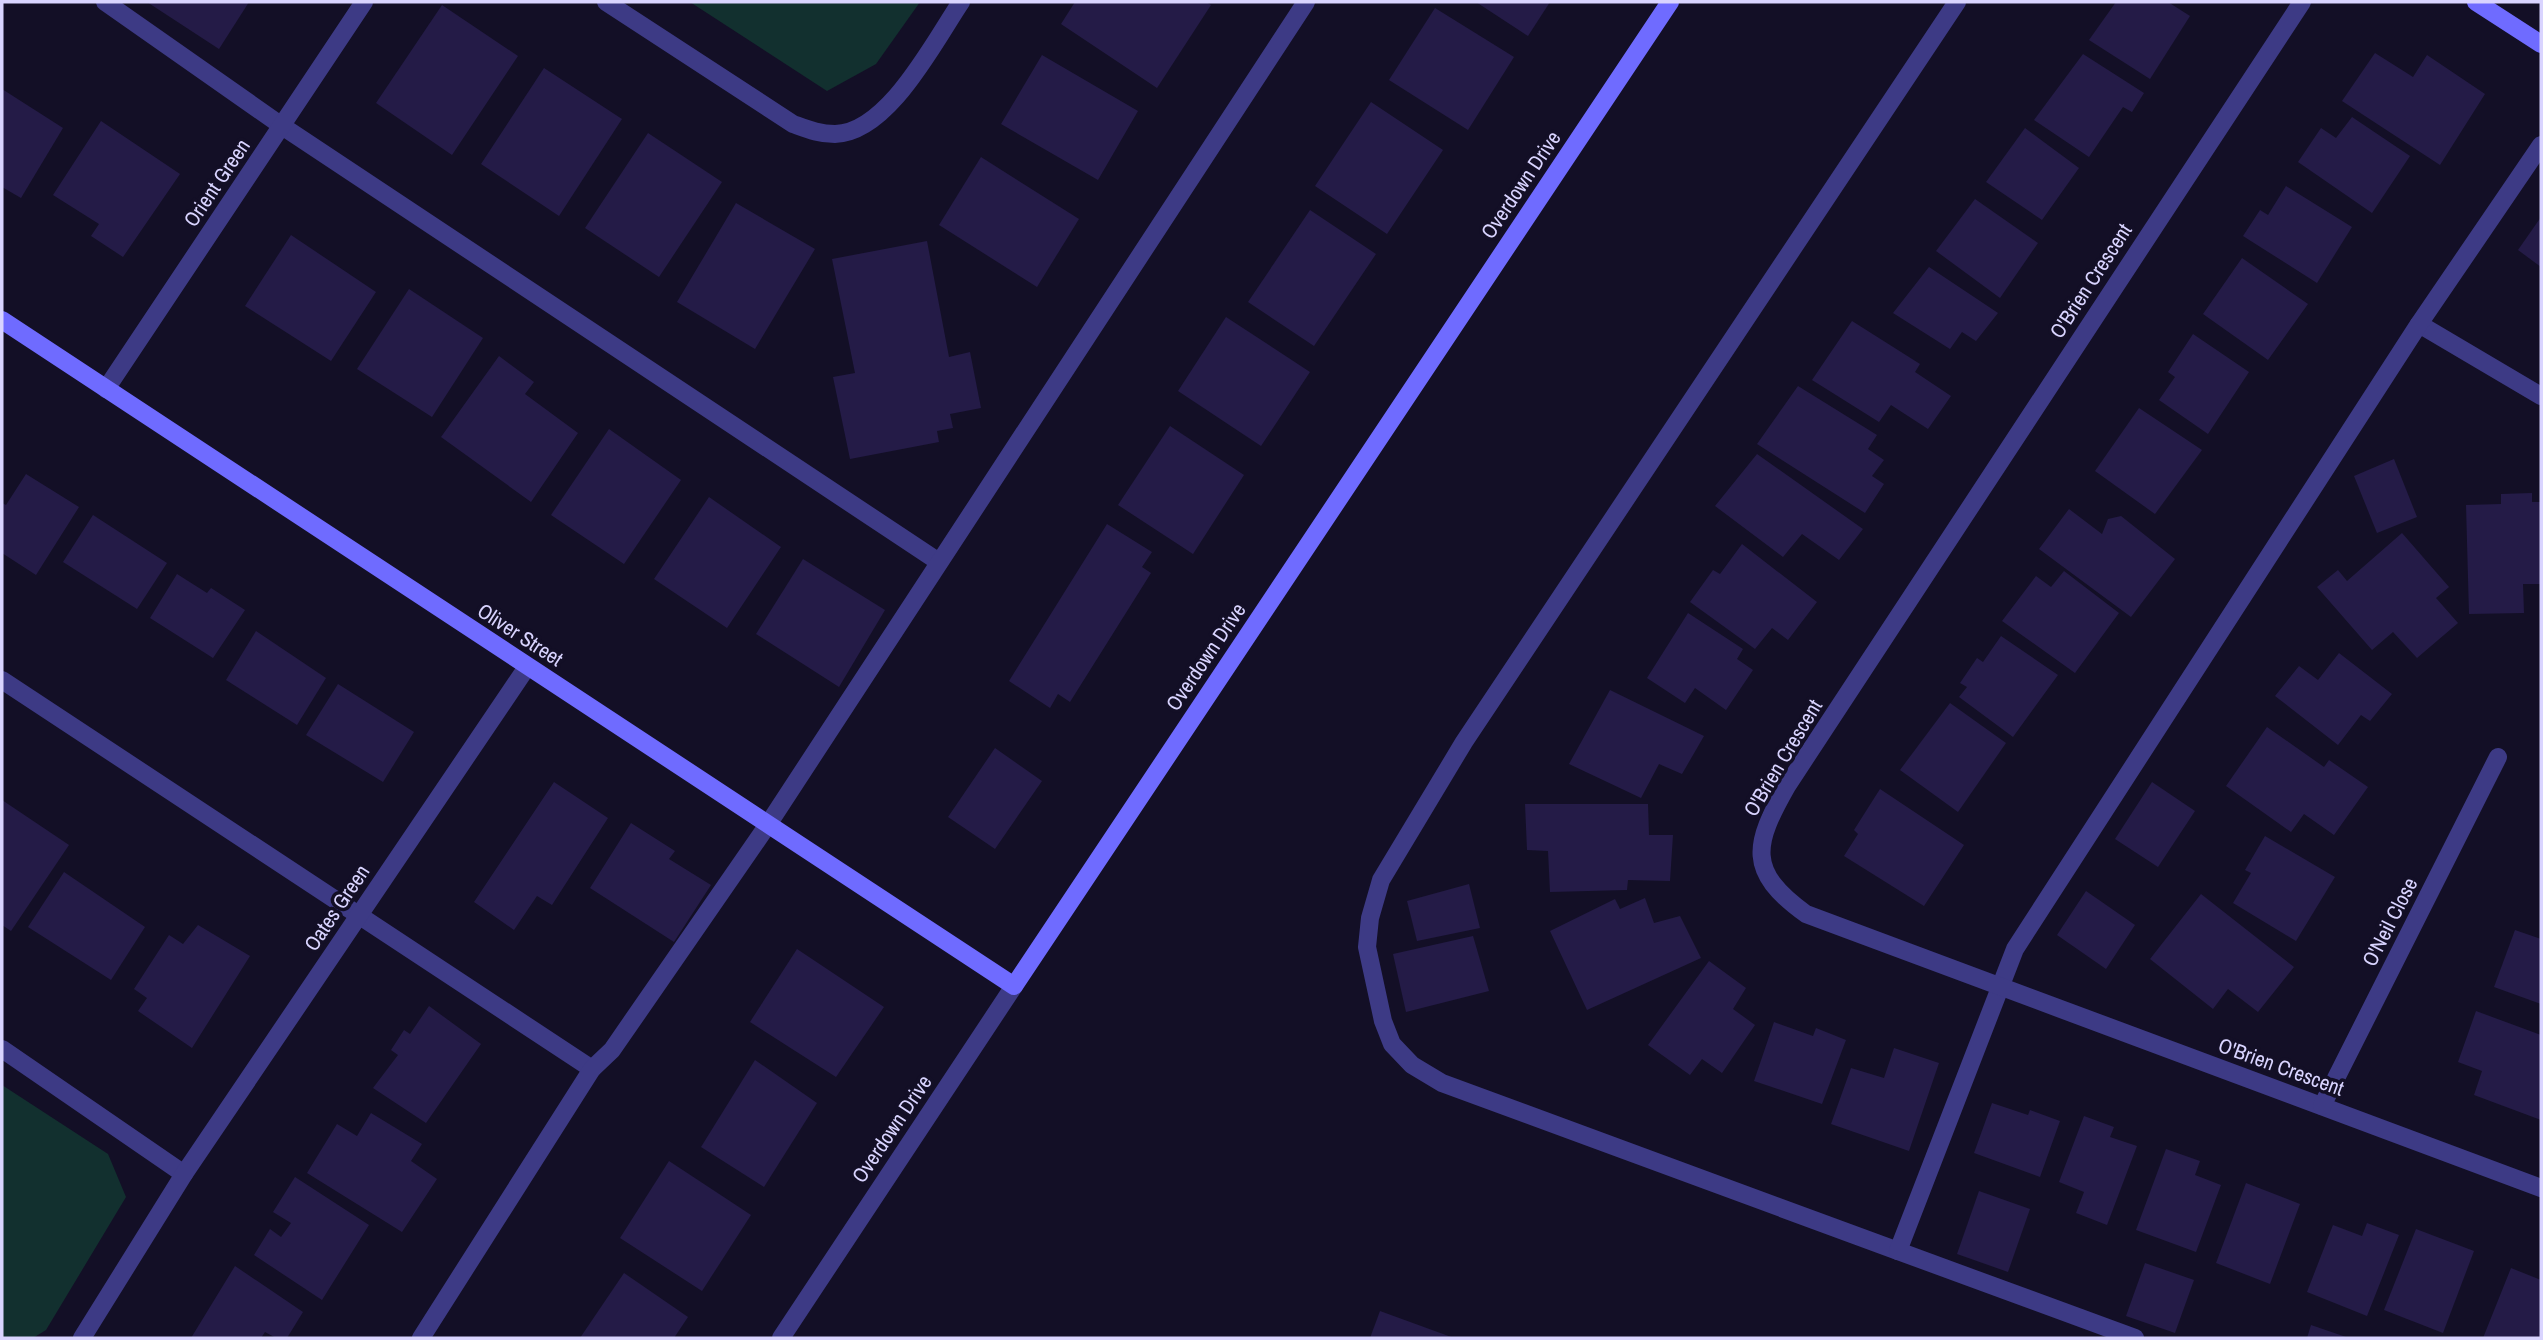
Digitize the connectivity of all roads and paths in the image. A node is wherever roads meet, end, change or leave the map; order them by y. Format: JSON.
{"nodes":[{"id":1,"x":105,"y":2,"type":"edge"},
{"id":2,"x":364,"y":2,"type":"edge"},
{"id":3,"x":606,"y":2,"type":"edge"},
{"id":4,"x":961,"y":2,"type":"edge"},
{"id":5,"x":1306,"y":2,"type":"edge"},
{"id":6,"x":1670,"y":2,"type":"edge"},
{"id":7,"x":1957,"y":2,"type":"edge"},
{"id":8,"x":2302,"y":2,"type":"edge"},
{"id":9,"x":2476,"y":2,"type":"edge"},
{"id":10,"x":2541,"y":44,"type":"edge"},
{"id":11,"x":282,"y":126,"type":"junction"},
{"id":12,"x":2541,"y":145,"type":"edge"},
{"id":13,"x":2,"y":320,"type":"edge"},
{"id":14,"x":2419,"y":324,"type":"junction"},
{"id":15,"x":106,"y":389,"type":"junction"},
{"id":16,"x":2541,"y":396,"type":"edge"},
{"id":17,"x":939,"y":562,"type":"junction"},
{"id":18,"x":527,"y":667,"type":"junction"},
{"id":19,"x":2,"y":680,"type":"edge"},
{"id":20,"x":2498,"y":758,"type":"dead end"},
{"id":21,"x":769,"y":823,"type":"junction"},
{"id":22,"x":359,"y":916,"type":"junction"},
{"id":23,"x":1014,"y":986,"type":"junction"},
{"id":24,"x":1999,"y":987,"type":"junction"},
{"id":25,"x":2,"y":1049,"type":"edge"},
{"id":26,"x":592,"y":1069,"type":"junction"},
{"id":27,"x":2322,"y":1106,"type":"junction"},
{"id":28,"x":184,"y":1174,"type":"junction"},
{"id":29,"x":2541,"y":1188,"type":"edge"},
{"id":30,"x":1898,"y":1251,"type":"junction"},
{"id":31,"x":82,"y":1338,"type":"edge"},
{"id":32,"x":421,"y":1338,"type":"edge"},
{"id":33,"x":781,"y":1338,"type":"edge"},
{"id":34,"x":2135,"y":1338,"type":"edge"}],
"edges":[{"from":1,"to":11,"type":"street"},
{"from":2,"to":11,"type":"street","name":"Orient Green"},
{"from":3,"to":4,"type":"street"},
{"from":5,"to":17,"type":"street"},
{"from":6,"to":23,"type":"street","name":"Overdown Drive"},
{"from":7,"to":30,"type":"street"},
{"from":8,"to":24,"type":"street","name":"O'Brien Crescent"},
{"from":9,"to":10,"type":"street"},
{"from":11,"to":15,"type":"street","name":"Orient Green"},
{"from":11,"to":17,"type":"street"},
{"from":12,"to":14,"type":"street"},
{"from":13,"to":15,"type":"street","name":"Oliver Street"},
{"from":14,"to":16,"type":"street"},
{"from":14,"to":24,"type":"street"},
{"from":15,"to":18,"type":"street","name":"Oliver Street"},
{"from":17,"to":21,"type":"street"},
{"from":18,"to":21,"type":"street","name":"Oliver Street"},
{"from":18,"to":22,"type":"street","name":"Oates Green"},
{"from":19,"to":22,"type":"street"},
{"from":20,"to":27,"type":"street","name":"O'Neil Close"},
{"from":21,"to":23,"type":"street","name":"Oliver Street"},
{"from":21,"to":26,"type":"street"},
{"from":22,"to":26,"type":"street"},
{"from":22,"to":28,"type":"street","name":"Oates Green"},
{"from":23,"to":33,"type":"street","name":"Overdown Drive"},
{"from":24,"to":27,"type":"street","name":"O'Brien Crescent"},
{"from":24,"to":30,"type":"street"},
{"from":25,"to":28,"type":"street"},
{"from":26,"to":32,"type":"street"},
{"from":27,"to":29,"type":"street","name":"O'Brien Crescent"},
{"from":28,"to":31,"type":"street","name":"Oates Green"},
{"from":30,"to":34,"type":"street"}]}
